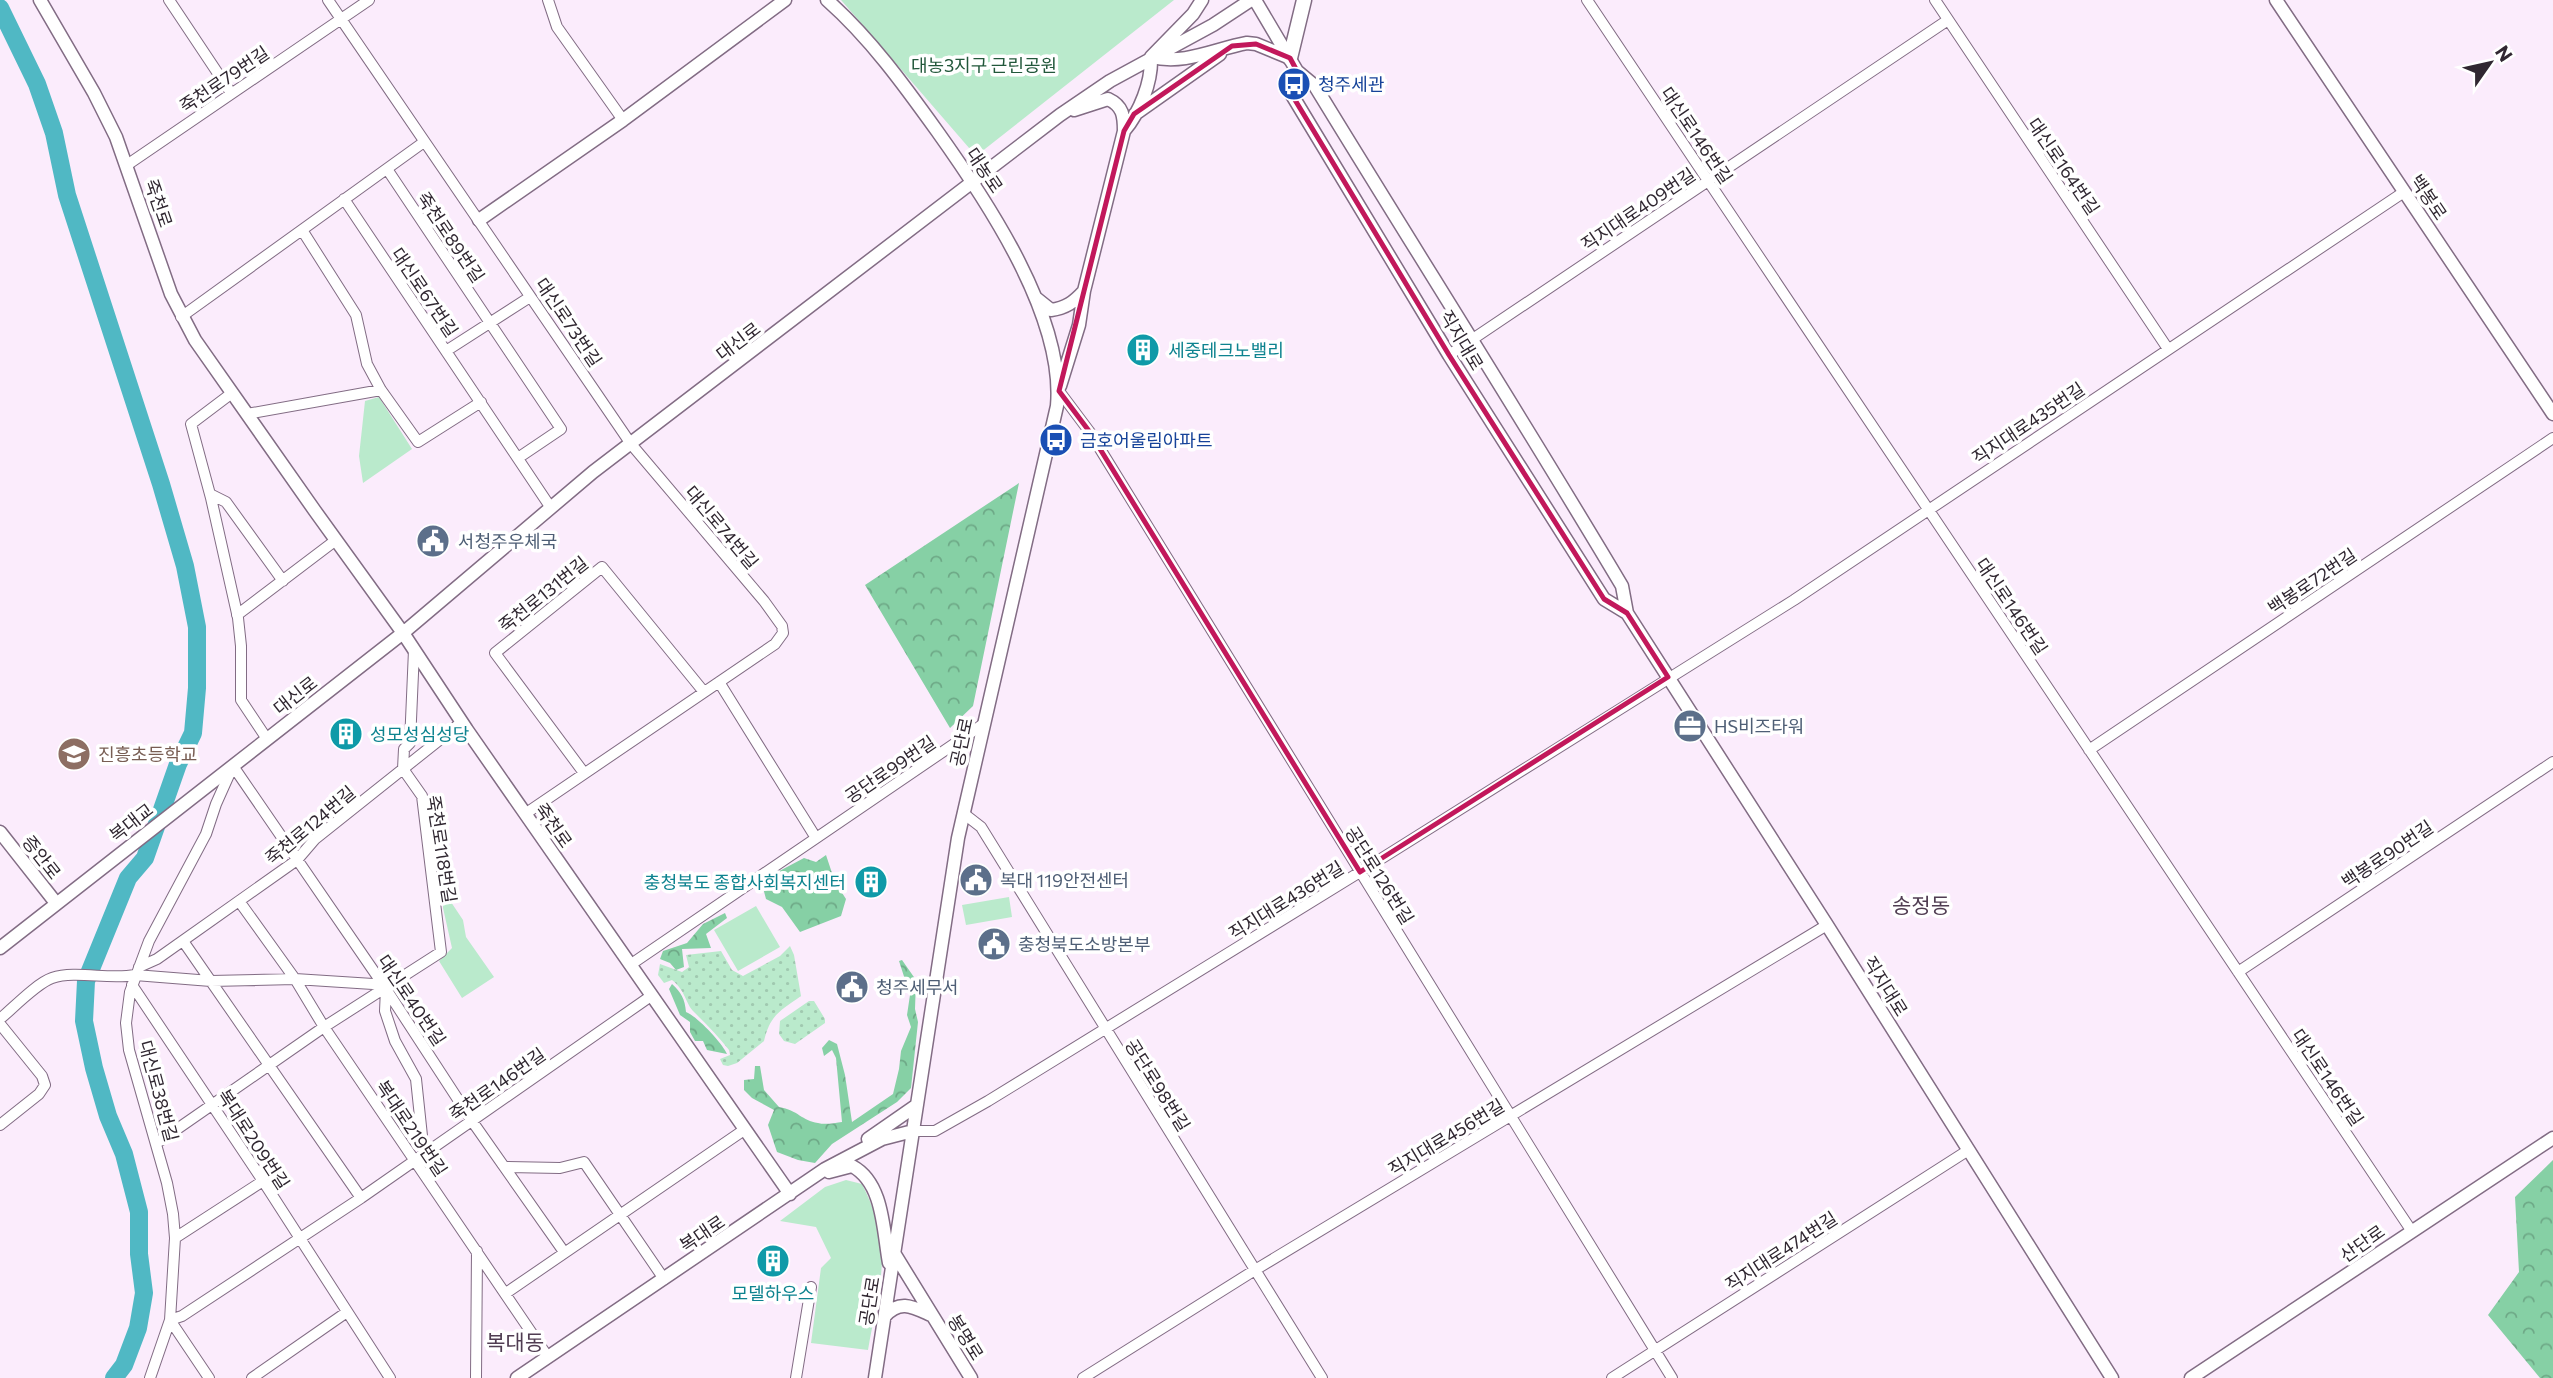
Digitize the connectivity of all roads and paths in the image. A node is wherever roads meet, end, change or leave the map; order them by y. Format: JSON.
{"nodes":[{"id":1,"x":40,"y":0,"type":"edge"},
{"id":2,"x":169,"y":0,"type":"edge"},
{"id":3,"x":327,"y":0,"type":"edge"},
{"id":4,"x":369,"y":0,"type":"edge"},
{"id":5,"x":548,"y":0,"type":"edge"},
{"id":6,"x":785,"y":0,"type":"edge"},
{"id":7,"x":827,"y":0,"type":"edge"},
{"id":8,"x":1202,"y":0,"type":"edge"},
{"id":9,"x":1253,"y":0,"type":"edge"},
{"id":10,"x":1304,"y":0,"type":"edge"},
{"id":11,"x":1587,"y":0,"type":"edge"},
{"id":12,"x":1935,"y":0,"type":"edge"},
{"id":13,"x":2276,"y":0,"type":"edge"},
{"id":14,"x":340,"y":19,"type":"junction"},
{"id":15,"x":1948,"y":20,"type":"junction"},
{"id":16,"x":1233,"y":46,"type":"junction"},
{"id":17,"x":1151,"y":57,"type":"junction"},
{"id":18,"x":1294,"y":64,"type":"junction"},
{"id":19,"x":231,"y":93,"type":"junction"},
{"id":20,"x":1135,"y":114,"type":"junction"},
{"id":21,"x":1060,"y":115,"type":"junction"},
{"id":22,"x":623,"y":120,"type":"junction"},
{"id":23,"x":1124,"y":131,"type":"junction"},
{"id":24,"x":424,"y":142,"type":"junction"},
{"id":25,"x":127,"y":165,"type":"junction"},
{"id":26,"x":387,"y":169,"type":"junction"},
{"id":27,"x":1709,"y":181,"type":"junction"},
{"id":28,"x":974,"y":183,"type":"junction"},
{"id":29,"x":2404,"y":192,"type":"junction"},
{"id":30,"x":344,"y":199,"type":"junction"},
{"id":31,"x":479,"y":220,"type":"junction"},
{"id":32,"x":302,"y":230,"type":"junction"},
{"id":33,"x":1084,"y":291,"type":"junction"},
{"id":34,"x":1033,"y":295,"type":"junction"},
{"id":35,"x":530,"y":297,"type":"junction"},
{"id":36,"x":181,"y":317,"type":"junction"},
{"id":37,"x":490,"y":322,"type":"junction"},
{"id":38,"x":1470,"y":340,"type":"junction"},
{"id":39,"x":2168,"y":349,"type":"junction"},
{"id":40,"x":446,"y":351,"type":"junction"},
{"id":41,"x":1449,"y":355,"type":"junction"},
{"id":42,"x":381,"y":390,"type":"junction"},
{"id":43,"x":1059,"y":391,"type":"junction"},
{"id":44,"x":232,"y":393,"type":"junction"},
{"id":45,"x":481,"y":402,"type":"junction"},
{"id":46,"x":247,"y":414,"type":"junction"},
{"id":47,"x":2553,"y":414,"type":"edge"},
{"id":48,"x":2553,"y":438,"type":"edge"},
{"id":49,"x":631,"y":444,"type":"junction"},
{"id":50,"x":518,"y":458,"type":"junction"},
{"id":51,"x":210,"y":494,"type":"junction"},
{"id":52,"x":551,"y":508,"type":"junction"},
{"id":53,"x":1928,"y":509,"type":"junction"},
{"id":54,"x":336,"y":541,"type":"junction"},
{"id":55,"x":283,"y":581,"type":"junction"},
{"id":56,"x":1627,"y":613,"type":"junction"},
{"id":57,"x":237,"y":615,"type":"junction"},
{"id":58,"x":404,"y":633,"type":"junction"},
{"id":59,"x":414,"y":649,"type":"junction"},
{"id":60,"x":1668,"y":677,"type":"junction"},
{"id":61,"x":719,"y":682,"type":"junction"},
{"id":62,"x":704,"y":692,"type":"junction"},
{"id":63,"x":462,"y":722,"type":"junction"},
{"id":64,"x":982,"y":725,"type":"junction"},
{"id":65,"x":267,"y":739,"type":"junction"},
{"id":66,"x":2089,"y":750,"type":"junction"},
{"id":67,"x":2553,"y":762,"type":"edge"},
{"id":68,"x":230,"y":767,"type":"junction"},
{"id":69,"x":403,"y":769,"type":"junction"},
{"id":70,"x":584,"y":773,"type":"junction"},
{"id":71,"x":963,"y":813,"type":"junction"},
{"id":72,"x":525,"y":814,"type":"junction"},
{"id":73,"x":0,"y":832,"type":"edge"},
{"id":74,"x":816,"y":838,"type":"junction"},
{"id":75,"x":297,"y":860,"type":"junction"},
{"id":76,"x":1360,"y":872,"type":"junction"},
{"id":77,"x":239,"y":901,"type":"junction"},
{"id":78,"x":56,"y":903,"type":"junction"},
{"id":79,"x":1827,"y":925,"type":"junction"},
{"id":80,"x":183,"y":941,"type":"junction"},
{"id":81,"x":0,"y":948,"type":"edge"},
{"id":82,"x":630,"y":965,"type":"junction"},
{"id":83,"x":2238,"y":972,"type":"junction"},
{"id":84,"x":135,"y":976,"type":"junction"},
{"id":85,"x":295,"y":979,"type":"junction"},
{"id":86,"x":211,"y":981,"type":"junction"},
{"id":87,"x":386,"y":989,"type":"junction"},
{"id":88,"x":651,"y":996,"type":"junction"},
{"id":89,"x":0,"y":1022,"type":"edge"},
{"id":90,"x":324,"y":1027,"type":"junction"},
{"id":91,"x":1105,"y":1030,"type":"junction"},
{"id":92,"x":268,"y":1066,"type":"junction"},
{"id":93,"x":212,"y":1104,"type":"junction"},
{"id":94,"x":917,"y":1105,"type":"junction"},
{"id":95,"x":1510,"y":1117,"type":"junction"},
{"id":96,"x":472,"y":1121,"type":"junction"},
{"id":97,"x":0,"y":1125,"type":"edge"},
{"id":98,"x":744,"y":1130,"type":"junction"},
{"id":99,"x":913,"y":1130,"type":"junction"},
{"id":100,"x":2553,"y":1138,"type":"edge"},
{"id":101,"x":157,"y":1143,"type":"junction"},
{"id":102,"x":1968,"y":1151,"type":"junction"},
{"id":103,"x":420,"y":1157,"type":"junction"},
{"id":104,"x":506,"y":1167,"type":"junction"},
{"id":105,"x":820,"y":1172,"type":"junction"},
{"id":106,"x":264,"y":1181,"type":"junction"},
{"id":107,"x":790,"y":1194,"type":"junction"},
{"id":108,"x":361,"y":1198,"type":"junction"},
{"id":109,"x":621,"y":1214,"type":"junction"},
{"id":110,"x":2411,"y":1230,"type":"junction"},
{"id":111,"x":174,"y":1238,"type":"junction"},
{"id":112,"x":300,"y":1240,"type":"junction"},
{"id":113,"x":477,"y":1251,"type":"junction"},
{"id":114,"x":564,"y":1252,"type":"junction"},
{"id":115,"x":894,"y":1253,"type":"junction"},
{"id":116,"x":1255,"y":1270,"type":"junction"},
{"id":117,"x":891,"y":1275,"type":"junction"},
{"id":118,"x":664,"y":1279,"type":"junction"},
{"id":119,"x":811,"y":1287,"type":"dead end"},
{"id":120,"x":506,"y":1293,"type":"junction"},
{"id":121,"x":347,"y":1312,"type":"junction"},
{"id":122,"x":932,"y":1315,"type":"junction"},
{"id":123,"x":885,"y":1316,"type":"junction"},
{"id":124,"x":170,"y":1320,"type":"junction"},
{"id":125,"x":1655,"y":1351,"type":"junction"},
{"id":126,"x":548,"y":1357,"type":"junction"},
{"id":127,"x":388,"y":1375,"type":"edge"},
{"id":128,"x":150,"y":1378,"type":"edge"},
{"id":129,"x":209,"y":1378,"type":"edge"},
{"id":130,"x":252,"y":1378,"type":"edge"},
{"id":131,"x":376,"y":1378,"type":"edge"},
{"id":132,"x":476,"y":1378,"type":"edge"},
{"id":133,"x":517,"y":1378,"type":"edge"},
{"id":134,"x":796,"y":1378,"type":"edge"},
{"id":135,"x":875,"y":1378,"type":"edge"},
{"id":136,"x":971,"y":1378,"type":"edge"},
{"id":137,"x":1083,"y":1378,"type":"edge"},
{"id":138,"x":1322,"y":1378,"type":"edge"},
{"id":139,"x":1612,"y":1378,"type":"edge"},
{"id":140,"x":1672,"y":1378,"type":"edge"},
{"id":141,"x":2112,"y":1378,"type":"edge"},
{"id":142,"x":2192,"y":1378,"type":"edge"}],
"edges":[{"from":1,"to":25,"type":"street","name":"죽천로"},
{"from":2,"to":19,"type":"street"},
{"from":3,"to":14,"type":"street","name":"대신로73번길"},
{"from":4,"to":14,"type":"street","name":"죽천로79번길"},
{"from":5,"to":22,"type":"street"},
{"from":6,"to":22,"type":"street"},
{"from":7,"to":28,"type":"street","name":"대농로"},
{"from":8,"to":17,"type":"street"},
{"from":9,"to":17,"type":"street","name":"대신로"},
{"from":9,"to":18,"type":"street","name":"직지대로"},
{"from":10,"to":18,"type":"main road"},
{"from":11,"to":27,"type":"street","name":"대신로146번길"},
{"from":12,"to":15,"type":"street","name":"대신로164번길"},
{"from":13,"to":29,"type":"street","name":"백봉로"},
{"from":14,"to":19,"type":"street","name":"죽천로79번길"},
{"from":14,"to":24,"type":"street","name":"대신로73번길"},
{"from":15,"to":27,"type":"street","name":"직지대로409번길"},
{"from":15,"to":39,"type":"street","name":"대신로164번길"},
{"from":16,"to":17,"type":"street"},
{"from":16,"to":18,"type":"street"},
{"from":16,"to":20,"type":"street"},
{"from":17,"to":20,"type":"street"},
{"from":17,"to":21,"type":"street","name":"대신로"},
{"from":18,"to":38,"type":"street","name":"직지대로"},
{"from":18,"to":41,"type":"street","name":"직지대로"},
{"from":19,"to":25,"type":"street","name":"죽천로79번길"},
{"from":20,"to":23,"type":"street"},
{"from":21,"to":23,"type":"street"},
{"from":21,"to":28,"type":"street","name":"대신로"},
{"from":22,"to":31,"type":"street"},
{"from":23,"to":33,"type":"street"},
{"from":24,"to":26,"type":"street"},
{"from":24,"to":31,"type":"street","name":"대신로73번길"},
{"from":25,"to":36,"type":"street","name":"죽천로"},
{"from":26,"to":30,"type":"street"},
{"from":26,"to":37,"type":"street","name":"죽천로89번길"},
{"from":27,"to":38,"type":"street","name":"직지대로409번길"},
{"from":27,"to":53,"type":"street","name":"대신로146번길"},
{"from":28,"to":34,"type":"street","name":"대농로"},
{"from":28,"to":49,"type":"street","name":"대신로"},
{"from":29,"to":39,"type":"street","name":"직지대로435번길"},
{"from":29,"to":47,"type":"street","name":"백봉로"},
{"from":30,"to":32,"type":"street"},
{"from":30,"to":40,"type":"street","name":"대신로67번길"},
{"from":31,"to":35,"type":"street","name":"대신로73번길"},
{"from":32,"to":36,"type":"street"},
{"from":32,"to":42,"type":"street"},
{"from":33,"to":34,"type":"street"},
{"from":33,"to":43,"type":"street"},
{"from":34,"to":43,"type":"street","name":"대농로"},
{"from":35,"to":37,"type":"street"},
{"from":35,"to":49,"type":"street","name":"대신로73번길"},
{"from":36,"to":44,"type":"street","name":"죽천로"},
{"from":37,"to":40,"type":"street"},
{"from":37,"to":50,"type":"street"},
{"from":38,"to":41,"type":"street","name":"직지대로409번길"},
{"from":38,"to":56,"type":"street","name":"직지대로"},
{"from":39,"to":53,"type":"street","name":"직지대로435번길"},
{"from":40,"to":45,"type":"street","name":"대신로67번길"},
{"from":41,"to":56,"type":"street","name":"직지대로"},
{"from":42,"to":45,"type":"street"},
{"from":42,"to":46,"type":"street"},
{"from":43,"to":64,"type":"street","name":"공단로"},
{"from":43,"to":76,"type":"street","name":"공단로126번길"},
{"from":44,"to":46,"type":"street","name":"죽천로"},
{"from":44,"to":51,"type":"street","name":"대신로"},
{"from":45,"to":50,"type":"street","name":"대신로67번길"},
{"from":46,"to":54,"type":"street","name":"죽천로"},
{"from":48,"to":66,"type":"street","name":"백봉로72번길"},
{"from":49,"to":52,"type":"street","name":"대신로"},
{"from":49,"to":61,"type":"street","name":"대신로74번길"},
{"from":50,"to":52,"type":"street","name":"대신로67번길"},
{"from":51,"to":55,"type":"street"},
{"from":51,"to":57,"type":"street","name":"대신로"},
{"from":52,"to":58,"type":"street","name":"대신로"},
{"from":53,"to":60,"type":"street","name":"직지대로435번길"},
{"from":53,"to":66,"type":"street","name":"대신로146번길"},
{"from":54,"to":55,"type":"street"},
{"from":54,"to":58,"type":"street","name":"죽천로"},
{"from":55,"to":57,"type":"street"},
{"from":56,"to":60,"type":"street","name":"직지대로"},
{"from":57,"to":65,"type":"street","name":"대신로"},
{"from":58,"to":59,"type":"street","name":"죽천로"},
{"from":58,"to":65,"type":"street","name":"대신로"},
{"from":59,"to":63,"type":"street","name":"죽천로"},
{"from":59,"to":69,"type":"street"},
{"from":60,"to":76,"type":"street","name":"직지대로436번길"},
{"from":60,"to":79,"type":"street","name":"직지대로"},
{"from":61,"to":62,"type":"street"},
{"from":61,"to":74,"type":"street"},
{"from":62,"to":70,"type":"street"},
{"from":62,"to":70,"type":"street","name":"죽천로131번길"},
{"from":63,"to":69,"type":"street","name":"죽천로124번길"},
{"from":63,"to":72,"type":"street","name":"죽천로"},
{"from":64,"to":71,"type":"street","name":"공단로"},
{"from":64,"to":74,"type":"street","name":"공단로99번길"},
{"from":65,"to":68,"type":"street","name":"대신로"},
{"from":66,"to":83,"type":"street","name":"대신로146번길"},
{"from":67,"to":83,"type":"street","name":"백봉로90번길"},
{"from":68,"to":75,"type":"street","name":"대신로40번길"},
{"from":68,"to":78,"type":"street","name":"복대교"},
{"from":68,"to":84,"type":"street","name":"대신로38번길"},
{"from":69,"to":75,"type":"street","name":"죽천로124번길"},
{"from":69,"to":87,"type":"street","name":"죽천로118번길"},
{"from":70,"to":72,"type":"street"},
{"from":71,"to":91,"type":"street","name":"공단로98번길"},
{"from":71,"to":94,"type":"street","name":"공단로"},
{"from":72,"to":82,"type":"street","name":"죽천로"},
{"from":73,"to":78,"type":"street","name":"증안로"},
{"from":74,"to":82,"type":"street","name":"공단로99번길"},
{"from":75,"to":77,"type":"street","name":"죽천로124번길"},
{"from":75,"to":87,"type":"street","name":"대신로40번길"},
{"from":76,"to":91,"type":"street","name":"직지대로436번길"},
{"from":76,"to":95,"type":"street","name":"공단로126번길"},
{"from":77,"to":80,"type":"street","name":"죽천로124번길"},
{"from":77,"to":85,"type":"street","name":"복대로219번길"},
{"from":78,"to":81,"type":"street"},
{"from":79,"to":95,"type":"street","name":"직지대로456번길"},
{"from":79,"to":102,"type":"street","name":"직지대로"},
{"from":80,"to":84,"type":"street","name":"죽천로124번길"},
{"from":80,"to":86,"type":"street"},
{"from":82,"to":88,"type":"street","name":"죽천로"},
{"from":83,"to":110,"type":"street","name":"대신로146번길"},
{"from":84,"to":86,"type":"street"},
{"from":84,"to":89,"type":"street"},
{"from":84,"to":93,"type":"street","name":"복대로209번길"},
{"from":84,"to":101,"type":"street","name":"대신로38번길"},
{"from":85,"to":86,"type":"street"},
{"from":85,"to":87,"type":"street"},
{"from":85,"to":90,"type":"street","name":"복대로219번길"},
{"from":86,"to":92,"type":"street"},
{"from":87,"to":90,"type":"street","name":"죽천로118번길"},
{"from":87,"to":96,"type":"street","name":"대신로40번길"},
{"from":87,"to":103,"type":"street"},
{"from":88,"to":96,"type":"street","name":"죽천로146번길"},
{"from":88,"to":98,"type":"street","name":"죽천로"},
{"from":89,"to":97,"type":"street"},
{"from":90,"to":92,"type":"street","name":"죽천로118번길"},
{"from":90,"to":103,"type":"street","name":"복대로219번길"},
{"from":91,"to":99,"type":"street","name":"직지대로436번길"},
{"from":91,"to":116,"type":"street","name":"공단로98번길"},
{"from":92,"to":93,"type":"street","name":"죽천로118번길"},
{"from":92,"to":108,"type":"street"},
{"from":93,"to":101,"type":"street","name":"죽천로118번길"},
{"from":93,"to":106,"type":"street","name":"복대로209번길"},
{"from":94,"to":99,"type":"street","name":"공단로"},
{"from":94,"to":105,"type":"street"},
{"from":95,"to":116,"type":"street","name":"직지대로456번길"},
{"from":95,"to":125,"type":"street","name":"공단로126번길"},
{"from":96,"to":103,"type":"street","name":"죽천로146번길"},
{"from":96,"to":104,"type":"street","name":"대신로40번길"},
{"from":98,"to":107,"type":"street","name":"죽천로"},
{"from":98,"to":109,"type":"street"},
{"from":99,"to":105,"type":"street","name":"복대로"},
{"from":99,"to":115,"type":"street","name":"공단로"},
{"from":100,"to":110,"type":"street","name":"산단로"},
{"from":101,"to":111,"type":"street","name":"대신로38번길"},
{"from":102,"to":125,"type":"street","name":"직지대로474번길"},
{"from":102,"to":141,"type":"street","name":"직지대로"},
{"from":103,"to":108,"type":"street","name":"죽천로146번길"},
{"from":103,"to":113,"type":"street","name":"복대로219번길"},
{"from":104,"to":109,"type":"street"},
{"from":104,"to":114,"type":"street","name":"대신로40번길"},
{"from":105,"to":107,"type":"street","name":"복대로"},
{"from":105,"to":117,"type":"street"},
{"from":106,"to":111,"type":"street"},
{"from":106,"to":112,"type":"street","name":"복대로209번길"},
{"from":107,"to":118,"type":"street","name":"복대로"},
{"from":108,"to":112,"type":"street","name":"죽천로146번길"},
{"from":109,"to":114,"type":"street"},
{"from":109,"to":118,"type":"street"},
{"from":110,"to":142,"type":"street","name":"산단로"},
{"from":111,"to":124,"type":"street","name":"대신로38번길"},
{"from":112,"to":121,"type":"street","name":"복대로209번길"},
{"from":112,"to":124,"type":"street","name":"죽천로146번길"},
{"from":113,"to":120,"type":"street","name":"복대로219번길"},
{"from":113,"to":132,"type":"street"},
{"from":114,"to":120,"type":"street"},
{"from":115,"to":117,"type":"street","name":"공단로"},
{"from":115,"to":122,"type":"street","name":"봉명로"},
{"from":116,"to":137,"type":"street","name":"직지대로456번길"},
{"from":116,"to":138,"type":"street","name":"공단로98번길"},
{"from":117,"to":123,"type":"street","name":"공단로"},
{"from":118,"to":126,"type":"street","name":"복대로"},
{"from":119,"to":134,"type":"street"},
{"from":120,"to":126,"type":"street","name":"복대로219번길"},
{"from":121,"to":127,"type":"street","name":"복대로209번길"},
{"from":121,"to":130,"type":"street"},
{"from":122,"to":123,"type":"street"},
{"from":122,"to":136,"type":"street","name":"봉명로"},
{"from":123,"to":135,"type":"street","name":"공단로"},
{"from":124,"to":128,"type":"street","name":"대신로38번길"},
{"from":124,"to":129,"type":"street"},
{"from":125,"to":139,"type":"street","name":"직지대로474번길"},
{"from":125,"to":140,"type":"street","name":"공단로126번길"},
{"from":126,"to":133,"type":"street","name":"복대로"},
{"from":127,"to":131,"type":"street","name":"복대로209번길"}]}
